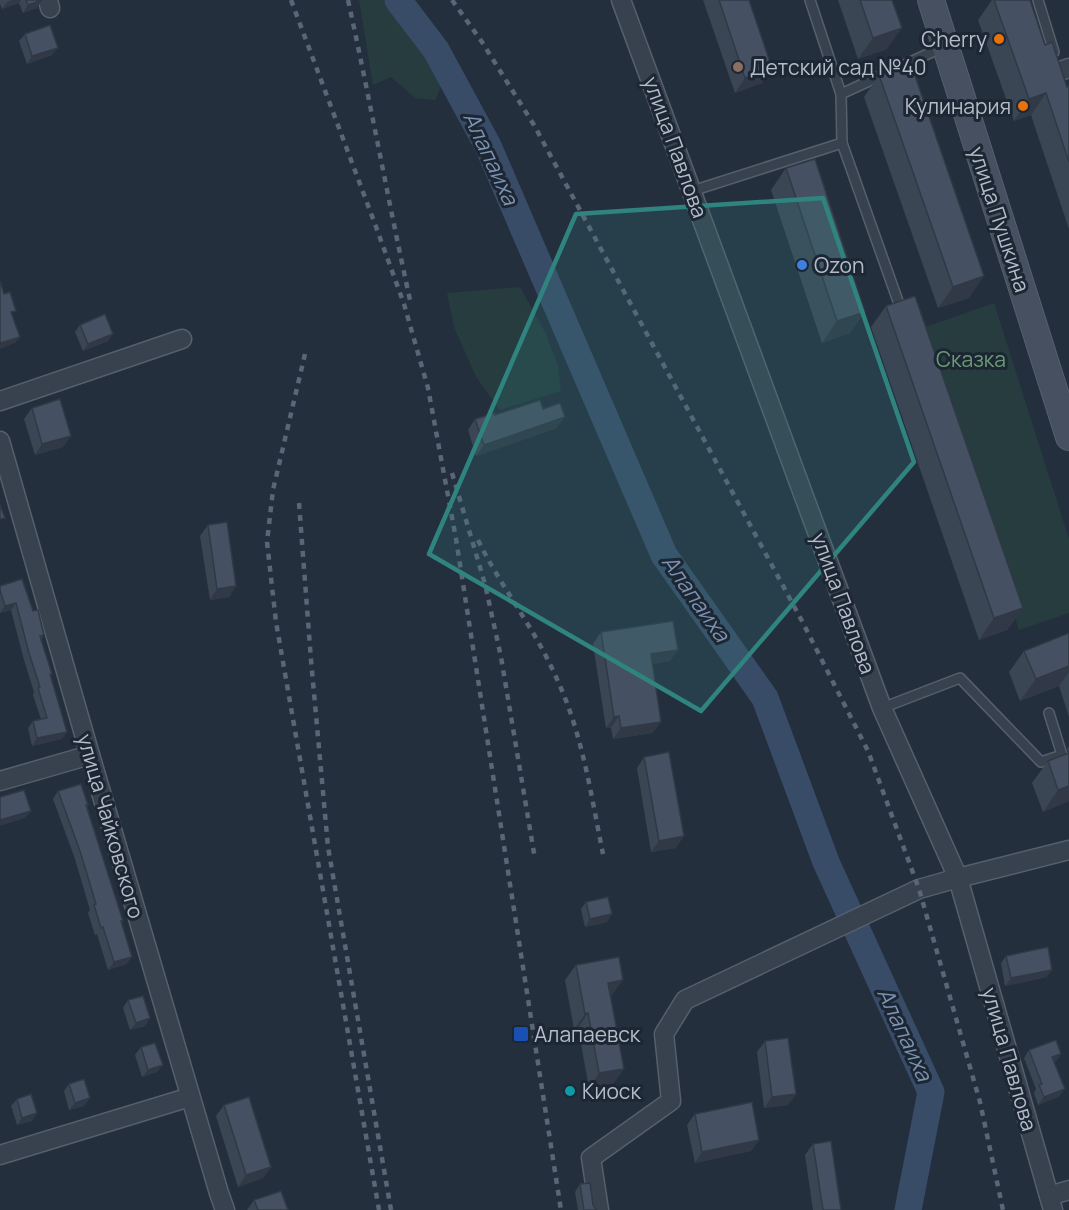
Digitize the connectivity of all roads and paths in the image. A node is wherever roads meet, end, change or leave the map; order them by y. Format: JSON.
{"nodes":[{"id":1,"x":621,"y":0,"type":"edge"},
{"id":2,"x":810,"y":0,"type":"edge"},
{"id":3,"x":932,"y":0,"type":"edge"},
{"id":4,"x":1038,"y":0,"type":"edge"},
{"id":5,"x":945,"y":46,"type":"junction"},
{"id":6,"x":1064,"y":73,"type":"edge"},
{"id":7,"x":841,"y":94,"type":"junction"},
{"id":8,"x":842,"y":143,"type":"junction"},
{"id":9,"x":692,"y":192,"type":"junction"},
{"id":10,"x":899,"y":304,"type":"edge"},
{"id":11,"x":182,"y":339,"type":"dead end"},
{"id":12,"x":0,"y":400,"type":"edge"},
{"id":13,"x":1069,"y":437,"type":"edge"},
{"id":14,"x":0,"y":441,"type":"edge"},
{"id":15,"x":882,"y":708,"type":"junction"},
{"id":16,"x":1049,"y":713,"type":"dead end"},
{"id":17,"x":90,"y":755,"type":"junction"},
{"id":18,"x":0,"y":781,"type":"edge"},
{"id":19,"x":1069,"y":850,"type":"edge"},
{"id":20,"x":958,"y":878,"type":"junction"},
{"id":21,"x":190,"y":1097,"type":"junction"},
{"id":22,"x":0,"y":1155,"type":"edge"},
{"id":23,"x":1069,"y":1190,"type":"edge"},
{"id":24,"x":1051,"y":1203,"type":"edge"},
{"id":25,"x":225,"y":1210,"type":"edge"},
{"id":26,"x":598,"y":1210,"type":"edge"}],
"edges":[{"from":1,"to":9,"type":"street","name":"улица Павлова"},
{"from":2,"to":7,"type":"lane"},
{"from":3,"to":5,"type":"street","name":"улица Пушкина"},
{"from":4,"to":6,"type":"lane"},
{"from":5,"to":7,"type":"lane"},
{"from":5,"to":13,"type":"street","name":"улица Пушкина"},
{"from":7,"to":8,"type":"lane"},
{"from":8,"to":9,"type":"lane"},
{"from":8,"to":10,"type":"lane"},
{"from":9,"to":15,"type":"street","name":"улица Павлова"},
{"from":11,"to":12,"type":"street"},
{"from":14,"to":17,"type":"street","name":"улица Чайковского"},
{"from":15,"to":16,"type":"lane"},
{"from":15,"to":20,"type":"street","name":"улица Павлова"},
{"from":17,"to":18,"type":"street"},
{"from":17,"to":21,"type":"street","name":"улица Чайковского"},
{"from":19,"to":20,"type":"street"},
{"from":20,"to":24,"type":"street","name":"улица Павлова"},
{"from":20,"to":26,"type":"street"},
{"from":21,"to":22,"type":"street"},
{"from":21,"to":25,"type":"street","name":"улица Чайковского"},
{"from":23,"to":24,"type":"street"}]}
